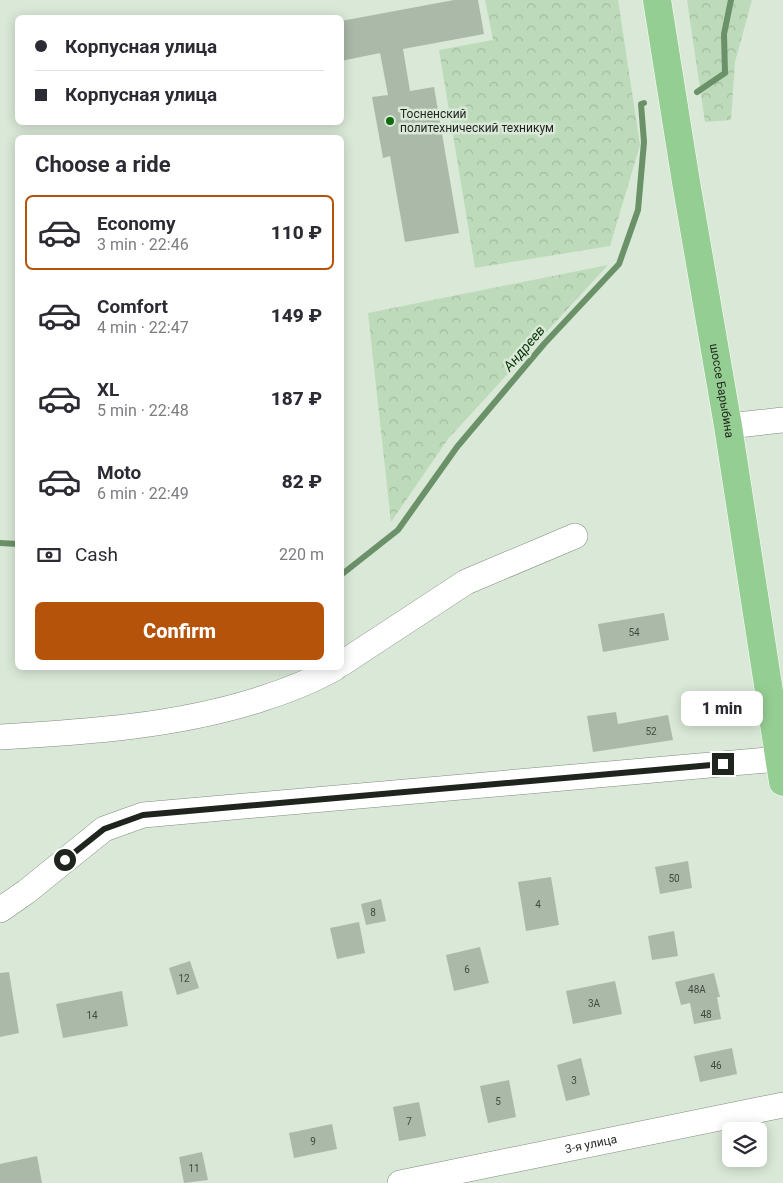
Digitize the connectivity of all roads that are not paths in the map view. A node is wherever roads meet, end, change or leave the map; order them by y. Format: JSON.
{"nodes":[{"id":1,"x":657,"y":0,"type":"edge"},
{"id":2,"x":783,"y":420,"type":"edge"},
{"id":3,"x":728,"y":426,"type":"junction"},
{"id":4,"x":575,"y":536,"type":"dead end"},
{"id":5,"x":344,"y":662,"type":"edge"},
{"id":6,"x":331,"y":670,"type":"edge"},
{"id":7,"x":0,"y":737,"type":"edge"},
{"id":8,"x":781,"y":771,"type":"edge"},
{"id":9,"x":0,"y":910,"type":"edge"},
{"id":10,"x":783,"y":1105,"type":"edge"},
{"id":11,"x":400,"y":1183,"type":"edge"}],
"edges":[{"from":1,"to":3,"type":"main road","name":"шоссе Барыбина"},
{"from":2,"to":3,"type":"street"},
{"from":3,"to":8,"type":"main road","name":"шоссе Барыбина"},
{"from":4,"to":5,"type":"street"},
{"from":6,"to":7,"type":"street"},
{"from":8,"to":9,"type":"street"},
{"from":10,"to":11,"type":"street","name":"3-я улица"}]}
